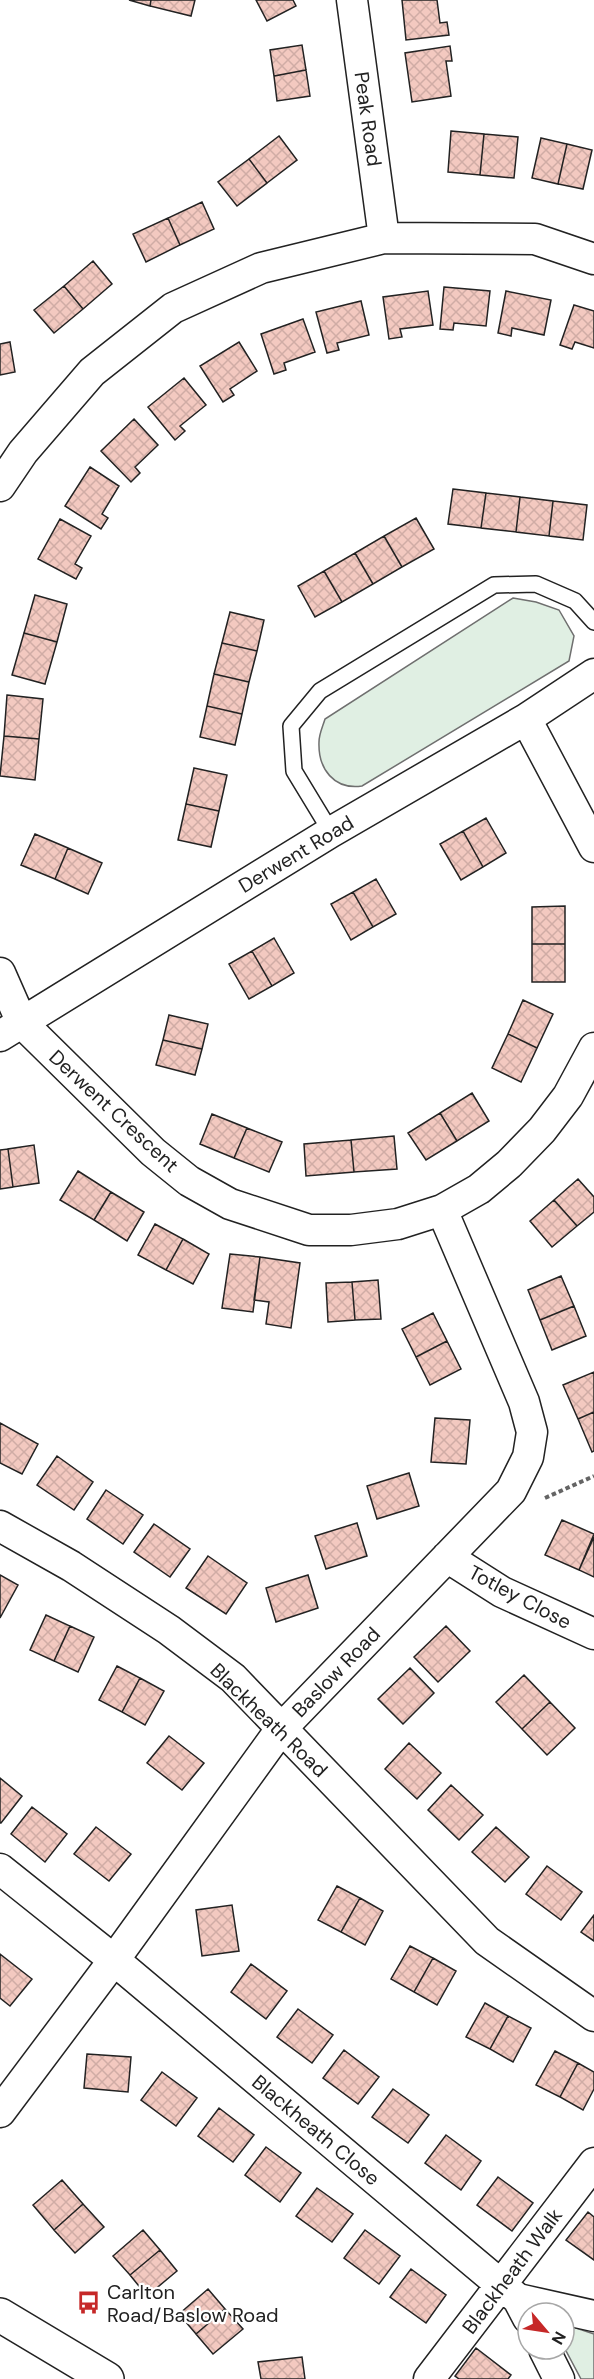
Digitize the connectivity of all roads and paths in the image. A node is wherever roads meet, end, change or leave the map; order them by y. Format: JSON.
{"nodes":[{"id":1,"x":352,"y":0,"type":"edge"},
{"id":2,"x":384,"y":238,"type":"junction"},
{"id":3,"x":594,"y":259,"type":"edge"},
{"id":4,"x":0,"y":486,"type":"edge"},
{"id":5,"x":594,"y":622,"type":"edge"},
{"id":6,"x":594,"y":674,"type":"edge"},
{"id":7,"x":526,"y":719,"type":"junction"},
{"id":8,"x":331,"y":832,"type":"junction"},
{"id":9,"x":594,"y":846,"type":"edge"},
{"id":10,"x":0,"y":973,"type":"edge"},
{"id":11,"x":11,"y":1030,"type":"edge"},
{"id":12,"x":594,"y":1048,"type":"edge"},
{"id":13,"x":442,"y":1210,"type":"junction"},
{"id":14,"x":0,"y":1526,"type":"edge"},
{"id":15,"x":447,"y":1557,"type":"junction"},
{"id":16,"x":594,"y":1634,"type":"edge"},
{"id":17,"x":282,"y":1729,"type":"junction"},
{"id":18,"x":0,"y":1869,"type":"edge"},
{"id":19,"x":114,"y":1960,"type":"junction"},
{"id":20,"x":594,"y":2016,"type":"edge"},
{"id":21,"x":0,"y":2112,"type":"edge"},
{"id":22,"x":594,"y":2163,"type":"edge"},
{"id":23,"x":516,"y":2301,"type":"edge"},
{"id":24,"x":576,"y":2313,"type":"edge"},
{"id":25,"x":0,"y":2315,"type":"edge"},
{"id":26,"x":594,"y":2316,"type":"edge"},
{"id":27,"x":550,"y":2361,"type":"edge"},
{"id":28,"x":93,"y":2376,"type":"edge"},
{"id":29,"x":429,"y":2379,"type":"edge"},
{"id":30,"x":559,"y":2379,"type":"edge"}],
"edges":[{"from":1,"to":2,"type":"street","name":"Peak Road"},
{"from":2,"to":3,"type":"street"},
{"from":2,"to":4,"type":"street"},
{"from":5,"to":8,"type":"lane"},
{"from":6,"to":7,"type":"street","name":"Derwent Road"},
{"from":7,"to":8,"type":"street","name":"Derwent Road"},
{"from":7,"to":9,"type":"street"},
{"from":8,"to":11,"type":"street","name":"Derwent Road"},
{"from":10,"to":11,"type":"street"},
{"from":11,"to":13,"type":"street","name":"Derwent Crescent"},
{"from":12,"to":13,"type":"street","name":"Derwent Crescent"},
{"from":13,"to":15,"type":"street","name":"Baslow Road"},
{"from":14,"to":17,"type":"street","name":"Blackheath Road"},
{"from":15,"to":16,"type":"street","name":"Totley Close"},
{"from":15,"to":17,"type":"street","name":"Baslow Road"},
{"from":17,"to":19,"type":"street","name":"Baslow Road"},
{"from":17,"to":20,"type":"street","name":"Blackheath Road"},
{"from":18,"to":19,"type":"street","name":"Blackheath Close"},
{"from":19,"to":21,"type":"street","name":"Baslow Road"},
{"from":19,"to":23,"type":"street","name":"Blackheath Close"},
{"from":22,"to":23,"type":"street","name":"Blackheath Walk"},
{"from":23,"to":29,"type":"street","name":"Blackheath Walk"},
{"from":24,"to":26,"type":"street","name":"Blackheath Close"},
{"from":25,"to":28,"type":"main road"},
{"from":27,"to":30,"type":"street"}]}
